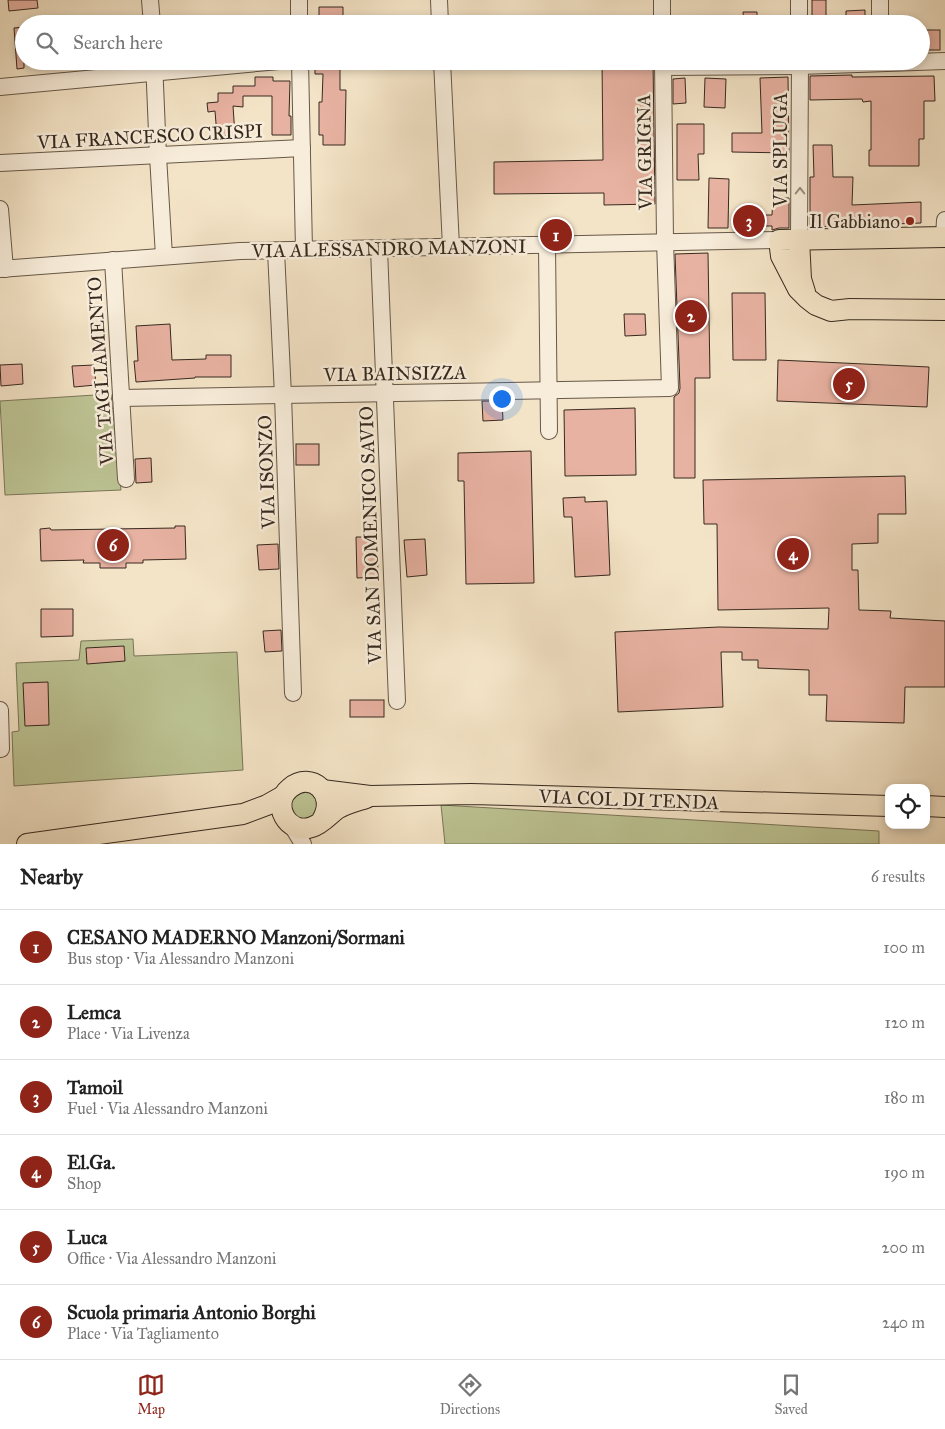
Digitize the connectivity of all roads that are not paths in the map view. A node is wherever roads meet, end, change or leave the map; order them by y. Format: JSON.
{"nodes":[{"id":1,"x":150,"y":0,"type":"edge"},
{"id":2,"x":299,"y":0,"type":"edge"},
{"id":3,"x":439,"y":0,"type":"edge"},
{"id":4,"x":662,"y":0,"type":"edge"},
{"id":5,"x":799,"y":0,"type":"edge"},
{"id":6,"x":880,"y":0,"type":"edge"},
{"id":7,"x":151,"y":15,"type":"edge"},
{"id":8,"x":299,"y":15,"type":"edge"},
{"id":9,"x":440,"y":15,"type":"edge"},
{"id":10,"x":662,"y":15,"type":"edge"},
{"id":11,"x":799,"y":15,"type":"edge"},
{"id":12,"x":880,"y":15,"type":"edge"},
{"id":13,"x":930,"y":61,"type":"edge"},
{"id":14,"x":945,"y":61,"type":"edge"},
{"id":15,"x":138,"y":70,"type":"edge"},
{"id":16,"x":154,"y":70,"type":"edge"},
{"id":17,"x":300,"y":70,"type":"edge"},
{"id":18,"x":442,"y":70,"type":"edge"},
{"id":19,"x":663,"y":70,"type":"edge"},
{"id":20,"x":800,"y":70,"type":"edge"},
{"id":21,"x":0,"y":87,"type":"edge"},
{"id":22,"x":302,"y":148,"type":"junction"},
{"id":23,"x":158,"y":156,"type":"junction"},
{"id":24,"x":0,"y":163,"type":"edge"},
{"id":25,"x":0,"y":209,"type":"edge"},
{"id":26,"x":945,"y":220,"type":"edge"},
{"id":27,"x":945,"y":238,"type":"edge"},
{"id":28,"x":800,"y":239,"type":"junction"},
{"id":29,"x":779,"y":240,"type":"junction"},
{"id":30,"x":665,"y":242,"type":"junction"},
{"id":31,"x":547,"y":245,"type":"junction"},
{"id":32,"x":451,"y":247,"type":"junction"},
{"id":33,"x":380,"y":249,"type":"junction"},
{"id":34,"x":276,"y":250,"type":"junction"},
{"id":35,"x":304,"y":250,"type":"junction"},
{"id":36,"x":164,"y":256,"type":"junction"},
{"id":37,"x":113,"y":260,"type":"junction"},
{"id":38,"x":3,"y":269,"type":"edge"},
{"id":39,"x":807,"y":298,"type":"junction"},
{"id":40,"x":945,"y":310,"type":"edge"},
{"id":41,"x":670,"y":388,"type":"joint"},
{"id":42,"x":549,"y":390,"type":"junction"},
{"id":43,"x":385,"y":394,"type":"junction"},
{"id":44,"x":283,"y":395,"type":"junction"},
{"id":45,"x":121,"y":398,"type":"junction"},
{"id":46,"x":549,"y":431,"type":"dead end"},
{"id":47,"x":126,"y":479,"type":"dead end"},
{"id":48,"x":293,"y":693,"type":"dead end"},
{"id":49,"x":397,"y":700,"type":"dead end"},
{"id":50,"x":0,"y":710,"type":"edge"},
{"id":51,"x":1,"y":749,"type":"edge"},
{"id":52,"x":322,"y":790,"type":"junction"},
{"id":53,"x":283,"y":796,"type":"junction"},
{"id":54,"x":370,"y":796,"type":"junction"},
{"id":55,"x":885,"y":806,"type":"edge"},
{"id":56,"x":930,"y":806,"type":"edge"},
{"id":57,"x":945,"y":807,"type":"edge"},
{"id":58,"x":243,"y":814,"type":"junction"},
{"id":59,"x":289,"y":822,"type":"junction"},
{"id":60,"x":321,"y":822,"type":"junction"},
{"id":61,"x":27,"y":844,"type":"edge"},
{"id":62,"x":303,"y":844,"type":"edge"},
{"id":63,"x":314,"y":844,"type":"edge"}],
"edges":[{"from":1,"to":7,"type":"street"},
{"from":2,"to":8,"type":"street"},
{"from":3,"to":9,"type":"street"},
{"from":4,"to":10,"type":"street"},
{"from":5,"to":11,"type":"street"},
{"from":6,"to":12,"type":"street"},
{"from":13,"to":14,"type":"street"},
{"from":15,"to":21,"type":"street"},
{"from":16,"to":23,"type":"street"},
{"from":17,"to":22,"type":"street"},
{"from":18,"to":32,"type":"street"},
{"from":19,"to":30,"type":"street","name":"VIA GRIGNA"},
{"from":28,"to":20,"type":"street","name":"VIA SPLUGA","one_way":true},
{"from":22,"to":23,"type":"street","name":"VIA FRANCESCO CRISPI"},
{"from":22,"to":35,"type":"street"},
{"from":23,"to":24,"type":"street","name":"VIA FRANCESCO CRISPI"},
{"from":23,"to":36,"type":"street"},
{"from":25,"to":38,"type":"street"},
{"from":26,"to":27,"type":"street"},
{"from":27,"to":28,"type":"main road","name":"VIA ALESSANDRO MANZONI"},
{"from":28,"to":29,"type":"main road","name":"VIA ALESSANDRO MANZONI"},
{"from":28,"to":39,"type":"main road"},
{"from":29,"to":30,"type":"street","name":"VIA ALESSANDRO MANZONI"},
{"from":29,"to":39,"type":"main road"},
{"from":30,"to":31,"type":"street","name":"VIA ALESSANDRO MANZONI"},
{"from":30,"to":41,"type":"street","name":"VIA GRIGNA"},
{"from":31,"to":32,"type":"street","name":"VIA ALESSANDRO MANZONI"},
{"from":31,"to":42,"type":"street"},
{"from":32,"to":33,"type":"street","name":"VIA ALESSANDRO MANZONI"},
{"from":33,"to":35,"type":"street","name":"VIA ALESSANDRO MANZONI"},
{"from":33,"to":43,"type":"street","name":"VIA SAN DOMENICO SAVIO"},
{"from":34,"to":35,"type":"street","name":"VIA ALESSANDRO MANZONI"},
{"from":34,"to":36,"type":"street","name":"VIA ALESSANDRO MANZONI"},
{"from":34,"to":44,"type":"street","name":"VIA ISONZO"},
{"from":36,"to":37,"type":"street","name":"VIA ALESSANDRO MANZONI"},
{"from":37,"to":38,"type":"street","name":"VIA ALESSANDRO MANZONI"},
{"from":37,"to":45,"type":"street","name":"VIA TAGLIAMENTO"},
{"from":39,"to":40,"type":"main road"},
{"from":41,"to":42,"type":"street","name":"VIA BAINSIZZA"},
{"from":42,"to":43,"type":"street","name":"VIA BAINSIZZA"},
{"from":42,"to":46,"type":"street"},
{"from":43,"to":44,"type":"street","name":"VIA BAINSIZZA"},
{"from":43,"to":49,"type":"street","name":"VIA SAN DOMENICO SAVIO"},
{"from":44,"to":45,"type":"street","name":"VIA BAINSIZZA"},
{"from":44,"to":48,"type":"street","name":"VIA ISONZO"},
{"from":45,"to":47,"type":"street","name":"VIA TAGLIAMENTO"},
{"from":50,"to":51,"type":"street"},
{"from":52,"to":53,"type":"main road","name":"VIA COL DI TENDA"},
{"from":52,"to":54,"type":"main road","name":"VIA COL DI TENDA"},
{"from":52,"to":60,"type":"main road"},
{"from":53,"to":58,"type":"main road","name":"VIA COL DI TENDA"},
{"from":53,"to":59,"type":"main road"},
{"from":54,"to":55,"type":"main road","name":"VIA COL DI TENDA"},
{"from":54,"to":60,"type":"main road","name":"VIA COL DI TENDA"},
{"from":56,"to":57,"type":"main road"},
{"from":58,"to":59,"type":"main road","name":"VIA COL DI TENDA"},
{"from":58,"to":61,"type":"main road","name":"VIA COL DI TENDA"},
{"from":59,"to":60,"type":"main road","name":"VIA COL DI TENDA"},
{"from":59,"to":62,"type":"street"},
{"from":60,"to":63,"type":"street"}]}
